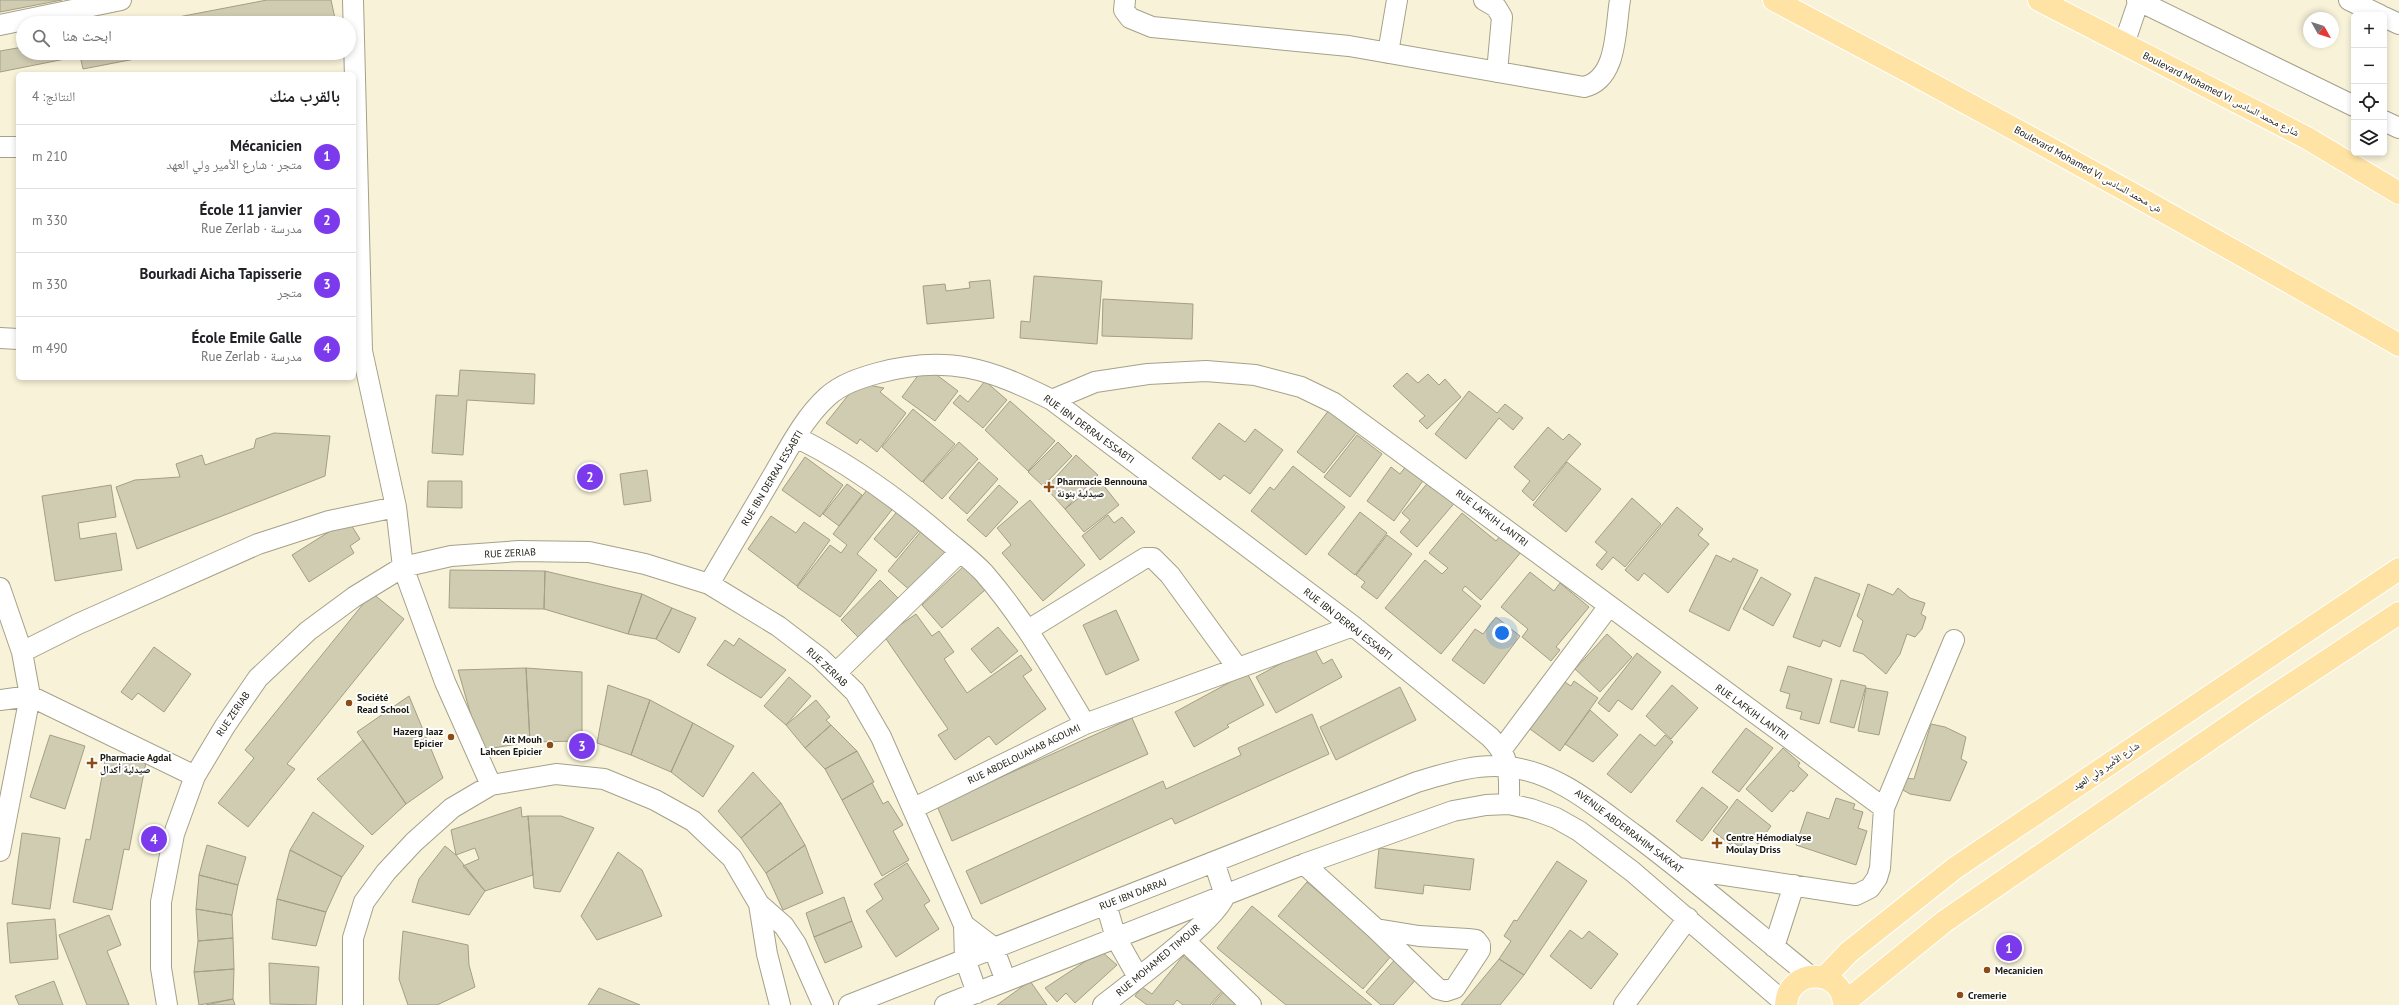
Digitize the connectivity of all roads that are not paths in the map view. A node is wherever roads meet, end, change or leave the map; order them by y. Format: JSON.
{"nodes":[{"id":1,"x":121,"y":0,"type":"edge"},
{"id":2,"x":353,"y":0,"type":"edge"},
{"id":3,"x":1125,"y":0,"type":"edge"},
{"id":4,"x":1484,"y":0,"type":"edge"},
{"id":5,"x":1620,"y":0,"type":"edge"},
{"id":6,"x":1774,"y":0,"type":"edge"},
{"id":7,"x":2039,"y":0,"type":"edge"},
{"id":8,"x":2138,"y":0,"type":"edge"},
{"id":9,"x":1391,"y":2,"type":"edge"},
{"id":10,"x":2370,"y":8,"type":"edge"},
{"id":11,"x":40,"y":16,"type":"edge"},
{"id":12,"x":353,"y":16,"type":"edge"},
{"id":13,"x":16,"y":21,"type":"edge"},
{"id":14,"x":0,"y":24,"type":"edge"},
{"id":15,"x":2399,"y":24,"type":"edge"},
{"id":16,"x":2124,"y":44,"type":"junction"},
{"id":17,"x":1388,"y":53,"type":"junction"},
{"id":18,"x":354,"y":60,"type":"edge"},
{"id":19,"x":355,"y":72,"type":"edge"},
{"id":20,"x":1497,"y":72,"type":"junction"},
{"id":21,"x":2351,"y":105,"type":"edge"},
{"id":22,"x":2387,"y":122,"type":"edge"},
{"id":23,"x":2399,"y":128,"type":"edge"},
{"id":24,"x":0,"y":147,"type":"edge"},
{"id":25,"x":16,"y":147,"type":"edge"},
{"id":26,"x":356,"y":178,"type":"edge"},
{"id":27,"x":2399,"y":193,"type":"edge"},
{"id":28,"x":0,"y":338,"type":"edge"},
{"id":29,"x":16,"y":339,"type":"edge"},
{"id":30,"x":2399,"y":345,"type":"edge"},
{"id":31,"x":358,"y":350,"type":"edge"},
{"id":32,"x":1052,"y":400,"type":"junction"},
{"id":33,"x":796,"y":437,"type":"junction"},
{"id":34,"x":396,"y":507,"type":"junction"},
{"id":35,"x":960,"y":552,"type":"junction"},
{"id":36,"x":403,"y":567,"type":"junction"},
{"id":37,"x":2399,"y":569,"type":"edge"},
{"id":38,"x":709,"y":584,"type":"junction"},
{"id":39,"x":0,"y":588,"type":"edge"},
{"id":40,"x":1609,"y":606,"type":"junction"},
{"id":41,"x":2399,"y":613,"type":"edge"},
{"id":42,"x":1353,"y":626,"type":"junction"},
{"id":43,"x":1028,"y":630,"type":"junction"},
{"id":44,"x":1954,"y":640,"type":"dead end"},
{"id":45,"x":22,"y":652,"type":"junction"},
{"id":46,"x":1237,"y":667,"type":"junction"},
{"id":47,"x":836,"y":673,"type":"junction"},
{"id":48,"x":30,"y":696,"type":"junction"},
{"id":49,"x":0,"y":700,"type":"edge"},
{"id":50,"x":1085,"y":724,"type":"junction"},
{"id":51,"x":1502,"y":749,"type":"junction"},
{"id":52,"x":1509,"y":767,"type":"junction"},
{"id":53,"x":195,"y":776,"type":"junction"},
{"id":54,"x":1417,"y":782,"type":"joint"},
{"id":55,"x":491,"y":785,"type":"junction"},
{"id":56,"x":1509,"y":804,"type":"junction"},
{"id":57,"x":914,"y":808,"type":"junction"},
{"id":58,"x":1884,"y":808,"type":"junction"},
{"id":59,"x":0,"y":851,"type":"edge"},
{"id":60,"x":1214,"y":862,"type":"junction"},
{"id":61,"x":1304,"y":864,"type":"junction"},
{"id":62,"x":1678,"y":868,"type":"junction"},
{"id":63,"x":1794,"y":885,"type":"junction"},
{"id":64,"x":1225,"y":895,"type":"junction"},
{"id":65,"x":760,"y":904,"type":"junction"},
{"id":66,"x":1106,"y":904,"type":"junction"},
{"id":67,"x":1688,"y":918,"type":"junction"},
{"id":68,"x":964,"y":925,"type":"junction"},
{"id":69,"x":1376,"y":929,"type":"junction"},
{"id":70,"x":1116,"y":938,"type":"junction"},
{"id":71,"x":1184,"y":940,"type":"junction"},
{"id":72,"x":993,"y":947,"type":"junction"},
{"id":73,"x":1774,"y":947,"type":"junction"},
{"id":74,"x":965,"y":959,"type":"junction"},
{"id":75,"x":1817,"y":976,"type":"junction"},
{"id":76,"x":1138,"y":977,"type":"junction"},
{"id":77,"x":1006,"y":981,"type":"junction"},
{"id":78,"x":977,"y":993,"type":"junction"},
{"id":79,"x":1844,"y":1004,"type":"edge"},
{"id":80,"x":167,"y":1005,"type":"edge"},
{"id":81,"x":353,"y":1005,"type":"edge"},
{"id":82,"x":780,"y":1005,"type":"edge"},
{"id":83,"x":823,"y":1005,"type":"edge"},
{"id":84,"x":849,"y":1005,"type":"edge"},
{"id":85,"x":945,"y":1005,"type":"edge"},
{"id":86,"x":1103,"y":1005,"type":"edge"},
{"id":87,"x":1251,"y":1005,"type":"edge"},
{"id":88,"x":1624,"y":1005,"type":"edge"},
{"id":89,"x":1786,"y":1005,"type":"edge"}],
"edges":[{"from":1,"to":11,"type":"street"},
{"from":2,"to":12,"type":"street"},
{"from":3,"to":17,"type":"street"},
{"from":4,"to":20,"type":"street"},
{"from":5,"to":20,"type":"street"},
{"from":6,"to":30,"type":"main road","name":"Boulevard Mohamed VI ش. محمد السادس"},
{"from":7,"to":16,"type":"main road","name":"Boulevard Mohamed VI شارع محمد السادس"},
{"from":8,"to":16,"type":"street"},
{"from":8,"to":21,"type":"street"},
{"from":9,"to":17,"type":"street"},
{"from":10,"to":15,"type":"street"},
{"from":13,"to":14,"type":"street"},
{"from":16,"to":27,"type":"main road","name":"Boulevard Mohamed VI شارع محمد السادس"},
{"from":17,"to":20,"type":"street"},
{"from":18,"to":19,"type":"street"},
{"from":22,"to":23,"type":"street"},
{"from":24,"to":25,"type":"street"},
{"from":26,"to":31,"type":"street"},
{"from":28,"to":29,"type":"street"},
{"from":31,"to":34,"type":"street"},
{"from":32,"to":33,"type":"street","name":"RUE IBN DERRAJ ESSABTI"},
{"from":32,"to":40,"type":"street","name":"RUE LAFKIH LANTRI"},
{"from":32,"to":42,"type":"street","name":"RUE IBN DERRAJ ESSABTI"},
{"from":33,"to":35,"type":"street","name":"RUE ABDELOUAHAB AGOUMI"},
{"from":33,"to":38,"type":"street","name":"RUE IBN DERRAJ ESSABTI"},
{"from":34,"to":36,"type":"street"},
{"from":34,"to":45,"type":"street"},
{"from":35,"to":43,"type":"street","name":"RUE ABDELOUAHAB AGOUMI"},
{"from":35,"to":47,"type":"street"},
{"from":36,"to":38,"type":"street","name":"RUE ZERIAB"},
{"from":36,"to":53,"type":"street","name":"RUE ZERIAB"},
{"from":36,"to":55,"type":"street"},
{"from":37,"to":75,"type":"main road","name":"شارع الأمير ولي العهد"},
{"from":38,"to":47,"type":"street","name":"RUE ZERIAB"},
{"from":39,"to":45,"type":"street"},
{"from":40,"to":51,"type":"street"},
{"from":40,"to":58,"type":"street","name":"RUE LAFKIH LANTRI"},
{"from":41,"to":79,"type":"main road"},
{"from":42,"to":46,"type":"street"},
{"from":42,"to":51,"type":"street","name":"RUE IBN DERRAJ ESSABTI"},
{"from":43,"to":46,"type":"street"},
{"from":43,"to":50,"type":"street","name":"RUE ABDELOUAHAB AGOUMI"},
{"from":44,"to":58,"type":"street"},
{"from":45,"to":48,"type":"street"},
{"from":46,"to":50,"type":"street"},
{"from":47,"to":57,"type":"street","name":"RUE ZERIAB"},
{"from":48,"to":49,"type":"street"},
{"from":48,"to":53,"type":"street"},
{"from":48,"to":59,"type":"street"},
{"from":50,"to":57,"type":"street","name":"RUE ABDELOUAHAB AGOUMI"},
{"from":51,"to":52,"type":"street","name":"RUE IBN DERRAJ ESSABTI"},
{"from":52,"to":54,"type":"street","name":"AVENUE ABDERRAHIM SAKKAT"},
{"from":52,"to":56,"type":"street","name":"RUE IBN DERRAJ ESSABTI"},
{"from":52,"to":62,"type":"street","name":"AVENUE ABDERRAHIM SAKKAT"},
{"from":53,"to":80,"type":"street","name":"RUE ZERIAB"},
{"from":54,"to":60,"type":"street","name":"RUE IBN DARRAJ"},
{"from":55,"to":65,"type":"street"},
{"from":55,"to":81,"type":"street"},
{"from":56,"to":61,"type":"street"},
{"from":56,"to":67,"type":"street"},
{"from":57,"to":68,"type":"street","name":"RUE ZERIAB"},
{"from":58,"to":63,"type":"street"},
{"from":60,"to":64,"type":"street"},
{"from":60,"to":66,"type":"street","name":"RUE IBN DARRAJ"},
{"from":61,"to":64,"type":"street"},
{"from":61,"to":69,"type":"street"},
{"from":62,"to":63,"type":"street"},
{"from":62,"to":73,"type":"street","name":"AVENUE ABDERRAHIM SAKKAT"},
{"from":63,"to":73,"type":"street"},
{"from":64,"to":70,"type":"street"},
{"from":64,"to":71,"type":"street","name":"RUE MOHAMED TIMOUR"},
{"from":65,"to":82,"type":"street"},
{"from":65,"to":83,"type":"street"},
{"from":66,"to":70,"type":"street"},
{"from":66,"to":72,"type":"street","name":"RUE IBN DARRAJ"},
{"from":67,"to":88,"type":"street"},
{"from":67,"to":89,"type":"street"},
{"from":68,"to":72,"type":"street","name":"RUE ZERIAB"},
{"from":68,"to":74,"type":"street","name":"RUE ZERIAB"},
{"from":69,"to":69,"type":"street"},
{"from":70,"to":76,"type":"street"},
{"from":70,"to":77,"type":"street"},
{"from":71,"to":76,"type":"street","name":"RUE MOHAMED TIMOUR"},
{"from":71,"to":87,"type":"street"},
{"from":72,"to":74,"type":"street","name":"RUE IBN DARRAJ"},
{"from":72,"to":77,"type":"street"},
{"from":73,"to":75,"type":"street","name":"AVENUE ABDERRAHIM SAKKAT"},
{"from":74,"to":78,"type":"street","name":"RUE ZERIAB"},
{"from":74,"to":84,"type":"street","name":"RUE IBN DARRAJ"},
{"from":75,"to":79,"type":"main road"},
{"from":75,"to":89,"type":"main road","name":"شارع الأمير ولي العهد"},
{"from":76,"to":86,"type":"street","name":"RUE MOHAMED TIMOUR"},
{"from":77,"to":78,"type":"street"},
{"from":78,"to":85,"type":"street"}]}
